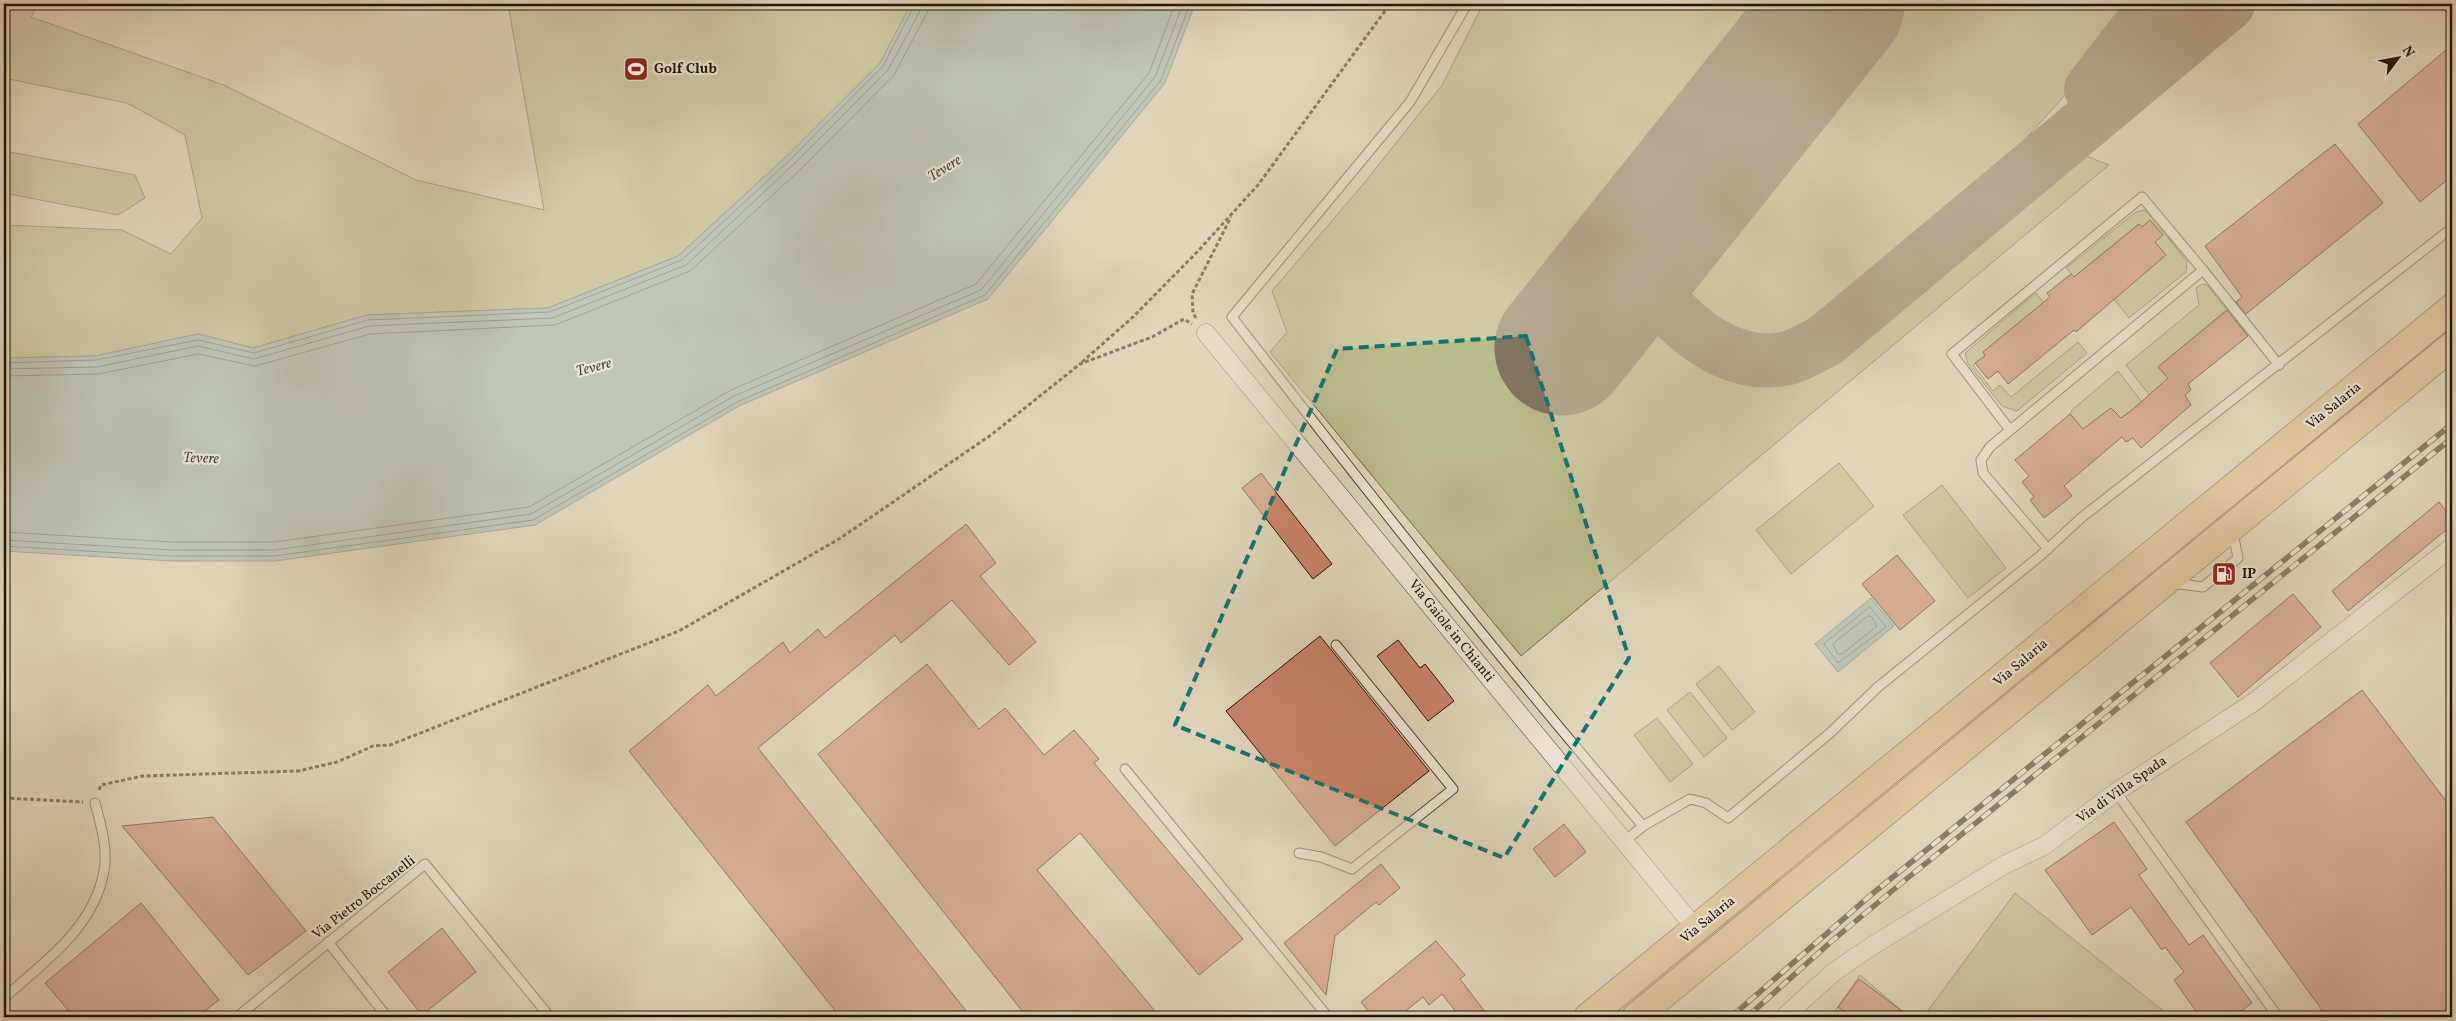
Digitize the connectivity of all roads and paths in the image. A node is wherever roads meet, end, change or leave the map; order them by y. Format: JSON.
{"nodes":[{"id":1,"x":1390,"y":4,"type":"edge"},
{"id":2,"x":1467,"y":4,"type":"edge"},
{"id":3,"x":1234,"y":212,"type":"junction"},
{"id":4,"x":2452,"y":228,"type":"edge"},
{"id":5,"x":2203,"y":270,"type":"junction"},
{"id":6,"x":2452,"y":308,"type":"edge"},
{"id":7,"x":1206,"y":333,"type":"junction"},
{"id":8,"x":2452,"y":346,"type":"edge"},
{"id":9,"x":1080,"y":364,"type":"junction"},
{"id":10,"x":2280,"y":364,"type":"junction"},
{"id":11,"x":2010,"y":430,"type":"junction"},
{"id":12,"x":2452,"y":547,"type":"edge"},
{"id":13,"x":2048,"y":549,"type":"junction"},
{"id":14,"x":1336,"y":645,"type":"dead end"},
{"id":15,"x":1125,"y":769,"type":"dead end"},
{"id":16,"x":2116,"y":792,"type":"junction"},
{"id":17,"x":4,"y":798,"type":"edge"},
{"id":18,"x":95,"y":803,"type":"junction"},
{"id":19,"x":1644,"y":826,"type":"junction"},
{"id":20,"x":1624,"y":842,"type":"junction"},
{"id":21,"x":1299,"y":853,"type":"dead end"},
{"id":22,"x":1696,"y":929,"type":"junction"},
{"id":23,"x":328,"y":942,"type":"junction"},
{"id":24,"x":4,"y":998,"type":"edge"},
{"id":25,"x":237,"y":1017,"type":"edge"},
{"id":26,"x":387,"y":1017,"type":"edge"},
{"id":27,"x":550,"y":1017,"type":"edge"},
{"id":28,"x":1328,"y":1017,"type":"edge"},
{"id":29,"x":1588,"y":1017,"type":"edge"},
{"id":30,"x":1636,"y":1017,"type":"edge"},
{"id":31,"x":1784,"y":1017,"type":"edge"},
{"id":32,"x":2278,"y":1017,"type":"edge"}],
"edges":[{"from":1,"to":3,"type":"path"},
{"from":2,"to":19,"type":"lane"},
{"from":3,"to":7,"type":"path"},
{"from":3,"to":9,"type":"path"},
{"from":4,"to":10,"type":"lane"},
{"from":5,"to":10,"type":"lane"},
{"from":5,"to":11,"type":"lane"},
{"from":5,"to":11,"type":"lane"},
{"from":6,"to":22,"type":"main road","name":"Via Salaria"},
{"from":7,"to":9,"type":"path"},
{"from":7,"to":20,"type":"street","name":"Via Gaiole in Chianti"},
{"from":8,"to":30,"type":"main road","name":"Via Salaria"},
{"from":9,"to":18,"type":"path"},
{"from":10,"to":13,"type":"lane"},
{"from":11,"to":13,"type":"lane"},
{"from":12,"to":16,"type":"street","name":"Via di Villa Spada"},
{"from":13,"to":19,"type":"lane"},
{"from":14,"to":21,"type":"lane"},
{"from":15,"to":28,"type":"lane"},
{"from":16,"to":31,"type":"street","name":"Via di Villa Spada"},
{"from":16,"to":32,"type":"lane"},
{"from":17,"to":18,"type":"path"},
{"from":18,"to":24,"type":"lane"},
{"from":19,"to":20,"type":"lane"},
{"from":20,"to":22,"type":"street","name":"Via Gaiole in Chianti"},
{"from":22,"to":29,"type":"main road","name":"Via Salaria"},
{"from":23,"to":25,"type":"lane","name":"Via Pietro Boccanelli"},
{"from":23,"to":26,"type":"lane"},
{"from":23,"to":27,"type":"lane","name":"Via Pietro Boccanelli"}]}
